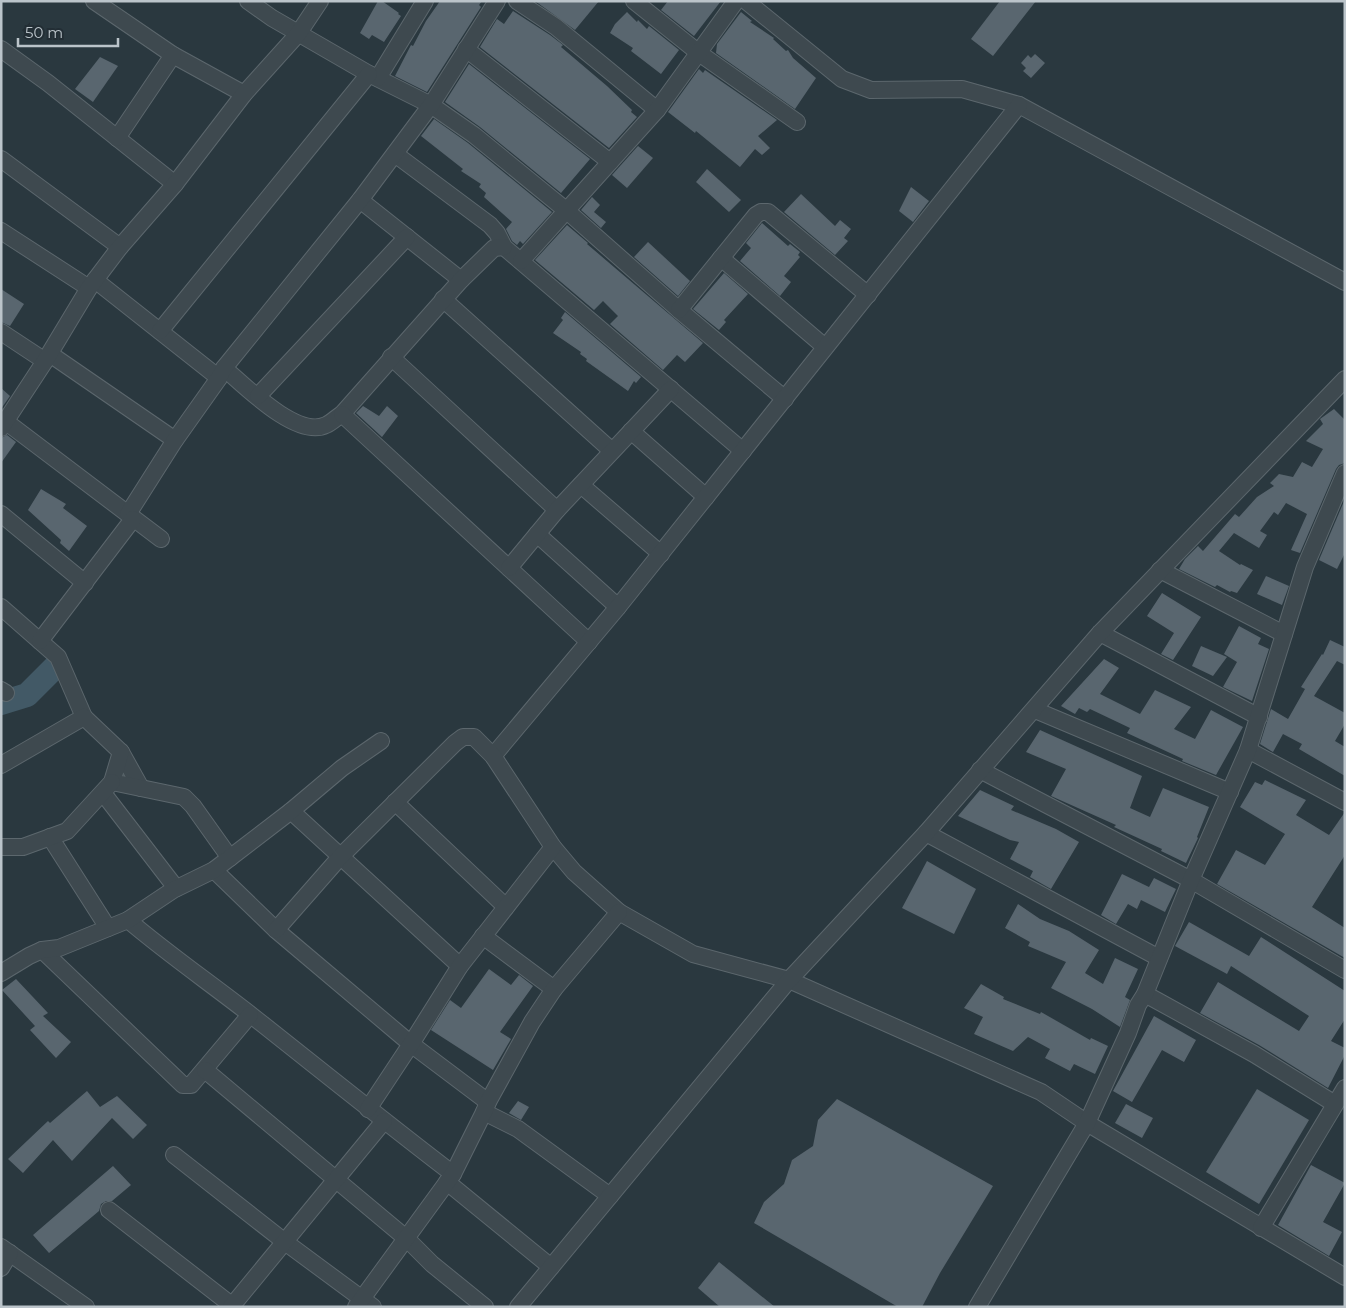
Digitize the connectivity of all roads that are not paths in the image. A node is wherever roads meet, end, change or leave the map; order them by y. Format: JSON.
{"nodes":[{"id":1,"x":94,"y":1,"type":"edge"},
{"id":2,"x":248,"y":1,"type":"edge"},
{"id":3,"x":320,"y":1,"type":"edge"},
{"id":4,"x":425,"y":1,"type":"edge"},
{"id":5,"x":496,"y":1,"type":"edge"},
{"id":6,"x":517,"y":1,"type":"edge"},
{"id":7,"x":634,"y":1,"type":"edge"},
{"id":8,"x":736,"y":1,"type":"edge"},
{"id":9,"x":746,"y":1,"type":"edge"},
{"id":10,"x":298,"y":34,"type":"junction"},
{"id":11,"x":1,"y":49,"type":"edge"},
{"id":12,"x":466,"y":49,"type":"junction"},
{"id":13,"x":699,"y":53,"type":"junction"},
{"id":14,"x":173,"y":55,"type":"junction"},
{"id":15,"x":373,"y":76,"type":"junction"},
{"id":16,"x":244,"y":94,"type":"junction"},
{"id":17,"x":431,"y":105,"type":"junction"},
{"id":18,"x":1020,"y":105,"type":"junction"},
{"id":19,"x":657,"y":110,"type":"junction"},
{"id":20,"x":797,"y":122,"type":"dead end"},
{"id":21,"x":117,"y":138,"type":"junction"},
{"id":22,"x":394,"y":154,"type":"junction"},
{"id":23,"x":1,"y":159,"type":"edge"},
{"id":24,"x":610,"y":162,"type":"junction"},
{"id":25,"x":175,"y":184,"type":"junction"},
{"id":26,"x":360,"y":200,"type":"junction"},
{"id":27,"x":566,"y":211,"type":"junction"},
{"id":28,"x":1,"y":231,"type":"edge"},
{"id":29,"x":407,"y":237,"type":"junction"},
{"id":30,"x":120,"y":247,"type":"junction"},
{"id":31,"x":504,"y":247,"type":"junction"},
{"id":32,"x":721,"y":258,"type":"junction"},
{"id":33,"x":521,"y":261,"type":"junction"},
{"id":34,"x":461,"y":280,"type":"junction"},
{"id":35,"x":1345,"y":282,"type":"edge"},
{"id":36,"x":92,"y":284,"type":"junction"},
{"id":37,"x":868,"y":295,"type":"junction"},
{"id":38,"x":443,"y":299,"type":"junction"},
{"id":39,"x":679,"y":310,"type":"junction"},
{"id":40,"x":160,"y":331,"type":"junction"},
{"id":41,"x":1,"y":332,"type":"edge"},
{"id":42,"x":825,"y":347,"type":"junction"},
{"id":43,"x":47,"y":357,"type":"junction"},
{"id":44,"x":391,"y":357,"type":"junction"},
{"id":45,"x":221,"y":373,"type":"junction"},
{"id":46,"x":1345,"y":379,"type":"edge"},
{"id":47,"x":671,"y":389,"type":"junction"},
{"id":48,"x":258,"y":396,"type":"junction"},
{"id":49,"x":785,"y":399,"type":"junction"},
{"id":50,"x":342,"y":414,"type":"junction"},
{"id":51,"x":3,"y":424,"type":"edge"},
{"id":52,"x":631,"y":431,"type":"junction"},
{"id":53,"x":175,"y":440,"type":"junction"},
{"id":54,"x":612,"y":451,"type":"junction"},
{"id":55,"x":743,"y":451,"type":"junction"},
{"id":56,"x":1345,"y":473,"type":"edge"},
{"id":57,"x":581,"y":485,"type":"junction"},
{"id":58,"x":706,"y":496,"type":"junction"},
{"id":59,"x":557,"y":510,"type":"junction"},
{"id":60,"x":1,"y":514,"type":"edge"},
{"id":61,"x":131,"y":517,"type":"junction"},
{"id":62,"x":537,"y":534,"type":"junction"},
{"id":63,"x":161,"y":539,"type":"dead end"},
{"id":64,"x":661,"y":554,"type":"junction"},
{"id":65,"x":508,"y":568,"type":"junction"},
{"id":66,"x":1160,"y":570,"type":"junction"},
{"id":67,"x":85,"y":583,"type":"junction"},
{"id":68,"x":1,"y":607,"type":"edge"},
{"id":69,"x":618,"y":607,"type":"junction"},
{"id":70,"x":1100,"y":633,"type":"junction"},
{"id":71,"x":1284,"y":634,"type":"junction"},
{"id":72,"x":40,"y":641,"type":"junction"},
{"id":73,"x":589,"y":642,"type":"junction"},
{"id":74,"x":1035,"y":710,"type":"junction"},
{"id":75,"x":84,"y":717,"type":"junction"},
{"id":76,"x":1259,"y":717,"type":"junction"},
{"id":77,"x":381,"y":741,"type":"dead end"},
{"id":78,"x":1248,"y":750,"type":"junction"},
{"id":79,"x":121,"y":752,"type":"junction"},
{"id":80,"x":493,"y":756,"type":"junction"},
{"id":81,"x":1,"y":765,"type":"edge"},
{"id":82,"x":980,"y":770,"type":"junction"},
{"id":83,"x":107,"y":788,"type":"junction"},
{"id":84,"x":141,"y":788,"type":"junction"},
{"id":85,"x":1230,"y":792,"type":"junction"},
{"id":86,"x":395,"y":802,"type":"junction"},
{"id":87,"x":1345,"y":802,"type":"edge"},
{"id":88,"x":291,"y":811,"type":"junction"},
{"id":89,"x":926,"y":833,"type":"junction"},
{"id":90,"x":50,"y":837,"type":"junction"},
{"id":91,"x":1,"y":846,"type":"edge"},
{"id":92,"x":553,"y":847,"type":"junction"},
{"id":93,"x":341,"y":856,"type":"junction"},
{"id":94,"x":230,"y":858,"type":"junction"},
{"id":95,"x":214,"y":870,"type":"junction"},
{"id":96,"x":1192,"y":880,"type":"junction"},
{"id":97,"x":176,"y":888,"type":"junction"},
{"id":98,"x":506,"y":907,"type":"junction"},
{"id":99,"x":620,"y":912,"type":"junction"},
{"id":100,"x":128,"y":920,"type":"junction"},
{"id":101,"x":108,"y":928,"type":"junction"},
{"id":102,"x":276,"y":930,"type":"junction"},
{"id":103,"x":483,"y":936,"type":"junction"},
{"id":104,"x":42,"y":950,"type":"junction"},
{"id":105,"x":1159,"y":958,"type":"junction"},
{"id":106,"x":460,"y":966,"type":"junction"},
{"id":107,"x":1345,"y":970,"type":"edge"},
{"id":108,"x":1,"y":973,"type":"edge"},
{"id":109,"x":789,"y":980,"type":"junction"},
{"id":110,"x":554,"y":989,"type":"junction"},
{"id":111,"x":1145,"y":994,"type":"junction"},
{"id":112,"x":250,"y":1015,"type":"junction"},
{"id":113,"x":411,"y":1044,"type":"junction"},
{"id":114,"x":204,"y":1070,"type":"junction"},
{"id":115,"x":1345,"y":1088,"type":"edge"},
{"id":116,"x":1335,"y":1104,"type":"junction"},
{"id":117,"x":486,"y":1107,"type":"junction"},
{"id":118,"x":368,"y":1109,"type":"junction"},
{"id":119,"x":384,"y":1122,"type":"junction"},
{"id":120,"x":1088,"y":1123,"type":"junction"},
{"id":121,"x":174,"y":1155,"type":"dead end"},
{"id":122,"x":450,"y":1178,"type":"junction"},
{"id":123,"x":334,"y":1179,"type":"junction"},
{"id":124,"x":610,"y":1196,"type":"junction"},
{"id":125,"x":109,"y":1210,"type":"dead end"},
{"id":126,"x":1261,"y":1228,"type":"junction"},
{"id":127,"x":407,"y":1239,"type":"junction"},
{"id":128,"x":285,"y":1242,"type":"junction"},
{"id":129,"x":5,"y":1250,"type":"edge"},
{"id":130,"x":551,"y":1267,"type":"junction"},
{"id":131,"x":1,"y":1268,"type":"edge"},
{"id":132,"x":1345,"y":1277,"type":"edge"},
{"id":133,"x":364,"y":1304,"type":"edge"},
{"id":134,"x":232,"y":1306,"type":"edge"},
{"id":135,"x":86,"y":1307,"type":"edge"},
{"id":136,"x":485,"y":1307,"type":"edge"},
{"id":137,"x":518,"y":1307,"type":"edge"},
{"id":138,"x":977,"y":1307,"type":"edge"}],
"edges":[{"from":1,"to":14,"type":"street"},
{"from":2,"to":10,"type":"street"},
{"from":3,"to":10,"type":"street"},
{"from":4,"to":15,"type":"street"},
{"from":5,"to":12,"type":"street"},
{"from":6,"to":19,"type":"street"},
{"from":7,"to":13,"type":"street"},
{"from":8,"to":13,"type":"street"},
{"from":9,"to":18,"type":"street"},
{"from":10,"to":15,"type":"street"},
{"from":10,"to":16,"type":"street"},
{"from":11,"to":21,"type":"street"},
{"from":12,"to":17,"type":"street"},
{"from":12,"to":24,"type":"street"},
{"from":13,"to":19,"type":"street"},
{"from":13,"to":20,"type":"street"},
{"from":14,"to":16,"type":"street"},
{"from":14,"to":21,"type":"street"},
{"from":15,"to":17,"type":"street"},
{"from":15,"to":40,"type":"street"},
{"from":16,"to":25,"type":"street"},
{"from":17,"to":22,"type":"street"},
{"from":17,"to":27,"type":"street"},
{"from":18,"to":35,"type":"street"},
{"from":18,"to":37,"type":"street"},
{"from":19,"to":24,"type":"street"},
{"from":21,"to":25,"type":"street"},
{"from":22,"to":26,"type":"street"},
{"from":22,"to":31,"type":"street"},
{"from":23,"to":30,"type":"street"},
{"from":24,"to":27,"type":"street"},
{"from":25,"to":30,"type":"street"},
{"from":26,"to":29,"type":"street"},
{"from":26,"to":45,"type":"street"},
{"from":27,"to":33,"type":"street"},
{"from":27,"to":39,"type":"street"},
{"from":28,"to":36,"type":"street"},
{"from":29,"to":34,"type":"street"},
{"from":29,"to":48,"type":"street"},
{"from":30,"to":36,"type":"street"},
{"from":31,"to":33,"type":"street"},
{"from":31,"to":34,"type":"street"},
{"from":32,"to":37,"type":"street"},
{"from":32,"to":39,"type":"street"},
{"from":32,"to":42,"type":"street"},
{"from":33,"to":47,"type":"street"},
{"from":34,"to":38,"type":"street"},
{"from":36,"to":40,"type":"street"},
{"from":36,"to":43,"type":"street"},
{"from":37,"to":42,"type":"street"},
{"from":38,"to":44,"type":"street"},
{"from":38,"to":54,"type":"street"},
{"from":39,"to":49,"type":"street"},
{"from":40,"to":45,"type":"street"},
{"from":41,"to":43,"type":"street"},
{"from":42,"to":49,"type":"street"},
{"from":43,"to":51,"type":"street"},
{"from":43,"to":53,"type":"street"},
{"from":44,"to":50,"type":"street"},
{"from":44,"to":59,"type":"street"},
{"from":45,"to":48,"type":"street"},
{"from":45,"to":53,"type":"street"},
{"from":46,"to":66,"type":"street"},
{"from":47,"to":52,"type":"street"},
{"from":47,"to":55,"type":"street"},
{"from":48,"to":50,"type":"street"},
{"from":49,"to":55,"type":"street"},
{"from":50,"to":65,"type":"street"},
{"from":51,"to":61,"type":"street"},
{"from":52,"to":54,"type":"street"},
{"from":52,"to":58,"type":"street"},
{"from":53,"to":61,"type":"street"},
{"from":54,"to":57,"type":"street"},
{"from":55,"to":58,"type":"street"},
{"from":56,"to":71,"type":"street"},
{"from":57,"to":59,"type":"street"},
{"from":57,"to":64,"type":"street"},
{"from":58,"to":64,"type":"street"},
{"from":59,"to":62,"type":"street"},
{"from":60,"to":67,"type":"street"},
{"from":61,"to":63,"type":"street"},
{"from":61,"to":67,"type":"street"},
{"from":62,"to":65,"type":"street"},
{"from":62,"to":69,"type":"street"},
{"from":64,"to":69,"type":"street"},
{"from":65,"to":73,"type":"street"},
{"from":66,"to":70,"type":"street"},
{"from":66,"to":71,"type":"street"},
{"from":67,"to":72,"type":"street"},
{"from":68,"to":72,"type":"street"},
{"from":69,"to":73,"type":"street"},
{"from":70,"to":74,"type":"street"},
{"from":70,"to":76,"type":"street"},
{"from":71,"to":76,"type":"street"},
{"from":72,"to":75,"type":"street"},
{"from":73,"to":80,"type":"street"},
{"from":74,"to":82,"type":"street"},
{"from":74,"to":85,"type":"street"},
{"from":75,"to":79,"type":"street"},
{"from":75,"to":81,"type":"street"},
{"from":76,"to":78,"type":"street"},
{"from":77,"to":88,"type":"street"},
{"from":78,"to":85,"type":"street"},
{"from":78,"to":87,"type":"street"},
{"from":79,"to":83,"type":"street"},
{"from":79,"to":84,"type":"street"},
{"from":80,"to":86,"type":"street"},
{"from":80,"to":92,"type":"street"},
{"from":82,"to":89,"type":"street"},
{"from":82,"to":96,"type":"street"},
{"from":83,"to":84,"type":"street"},
{"from":83,"to":90,"type":"street"},
{"from":83,"to":97,"type":"street"},
{"from":84,"to":94,"type":"street"},
{"from":85,"to":96,"type":"street"},
{"from":86,"to":93,"type":"street"},
{"from":86,"to":98,"type":"street"},
{"from":88,"to":93,"type":"street"},
{"from":88,"to":94,"type":"street"},
{"from":89,"to":105,"type":"street"},
{"from":89,"to":109,"type":"street"},
{"from":90,"to":91,"type":"street"},
{"from":90,"to":101,"type":"street"},
{"from":92,"to":98,"type":"street"},
{"from":92,"to":99,"type":"street"},
{"from":93,"to":102,"type":"street"},
{"from":93,"to":106,"type":"street"},
{"from":94,"to":95,"type":"street"},
{"from":95,"to":97,"type":"street"},
{"from":95,"to":102,"type":"street"},
{"from":96,"to":105,"type":"street"},
{"from":96,"to":107,"type":"street"},
{"from":97,"to":100,"type":"street"},
{"from":98,"to":103,"type":"street"},
{"from":99,"to":109,"type":"street"},
{"from":99,"to":110,"type":"street"},
{"from":100,"to":101,"type":"street"},
{"from":100,"to":112,"type":"street"},
{"from":101,"to":104,"type":"street"},
{"from":102,"to":113,"type":"street"},
{"from":103,"to":106,"type":"street"},
{"from":103,"to":110,"type":"street"},
{"from":104,"to":108,"type":"street"},
{"from":104,"to":114,"type":"street"},
{"from":105,"to":111,"type":"street"},
{"from":106,"to":113,"type":"street"},
{"from":109,"to":120,"type":"street"},
{"from":109,"to":124,"type":"street"},
{"from":110,"to":117,"type":"street"},
{"from":111,"to":116,"type":"street"},
{"from":111,"to":120,"type":"street"},
{"from":112,"to":114,"type":"street"},
{"from":112,"to":118,"type":"street"},
{"from":113,"to":117,"type":"street"},
{"from":113,"to":118,"type":"street"},
{"from":114,"to":123,"type":"street"},
{"from":115,"to":116,"type":"street"},
{"from":116,"to":126,"type":"street"},
{"from":117,"to":122,"type":"street"},
{"from":117,"to":124,"type":"street"},
{"from":118,"to":119,"type":"street"},
{"from":119,"to":122,"type":"street"},
{"from":119,"to":123,"type":"street"},
{"from":120,"to":126,"type":"street"},
{"from":120,"to":138,"type":"street"},
{"from":121,"to":128,"type":"street"},
{"from":122,"to":127,"type":"street"},
{"from":122,"to":130,"type":"street"},
{"from":123,"to":127,"type":"street"},
{"from":123,"to":128,"type":"street"},
{"from":124,"to":130,"type":"street"},
{"from":125,"to":134,"type":"street"},
{"from":126,"to":132,"type":"street"},
{"from":127,"to":133,"type":"street"},
{"from":127,"to":136,"type":"street"},
{"from":128,"to":133,"type":"street"},
{"from":128,"to":134,"type":"street"},
{"from":129,"to":131,"type":"street"},
{"from":129,"to":135,"type":"street"},
{"from":130,"to":137,"type":"street"}]}
